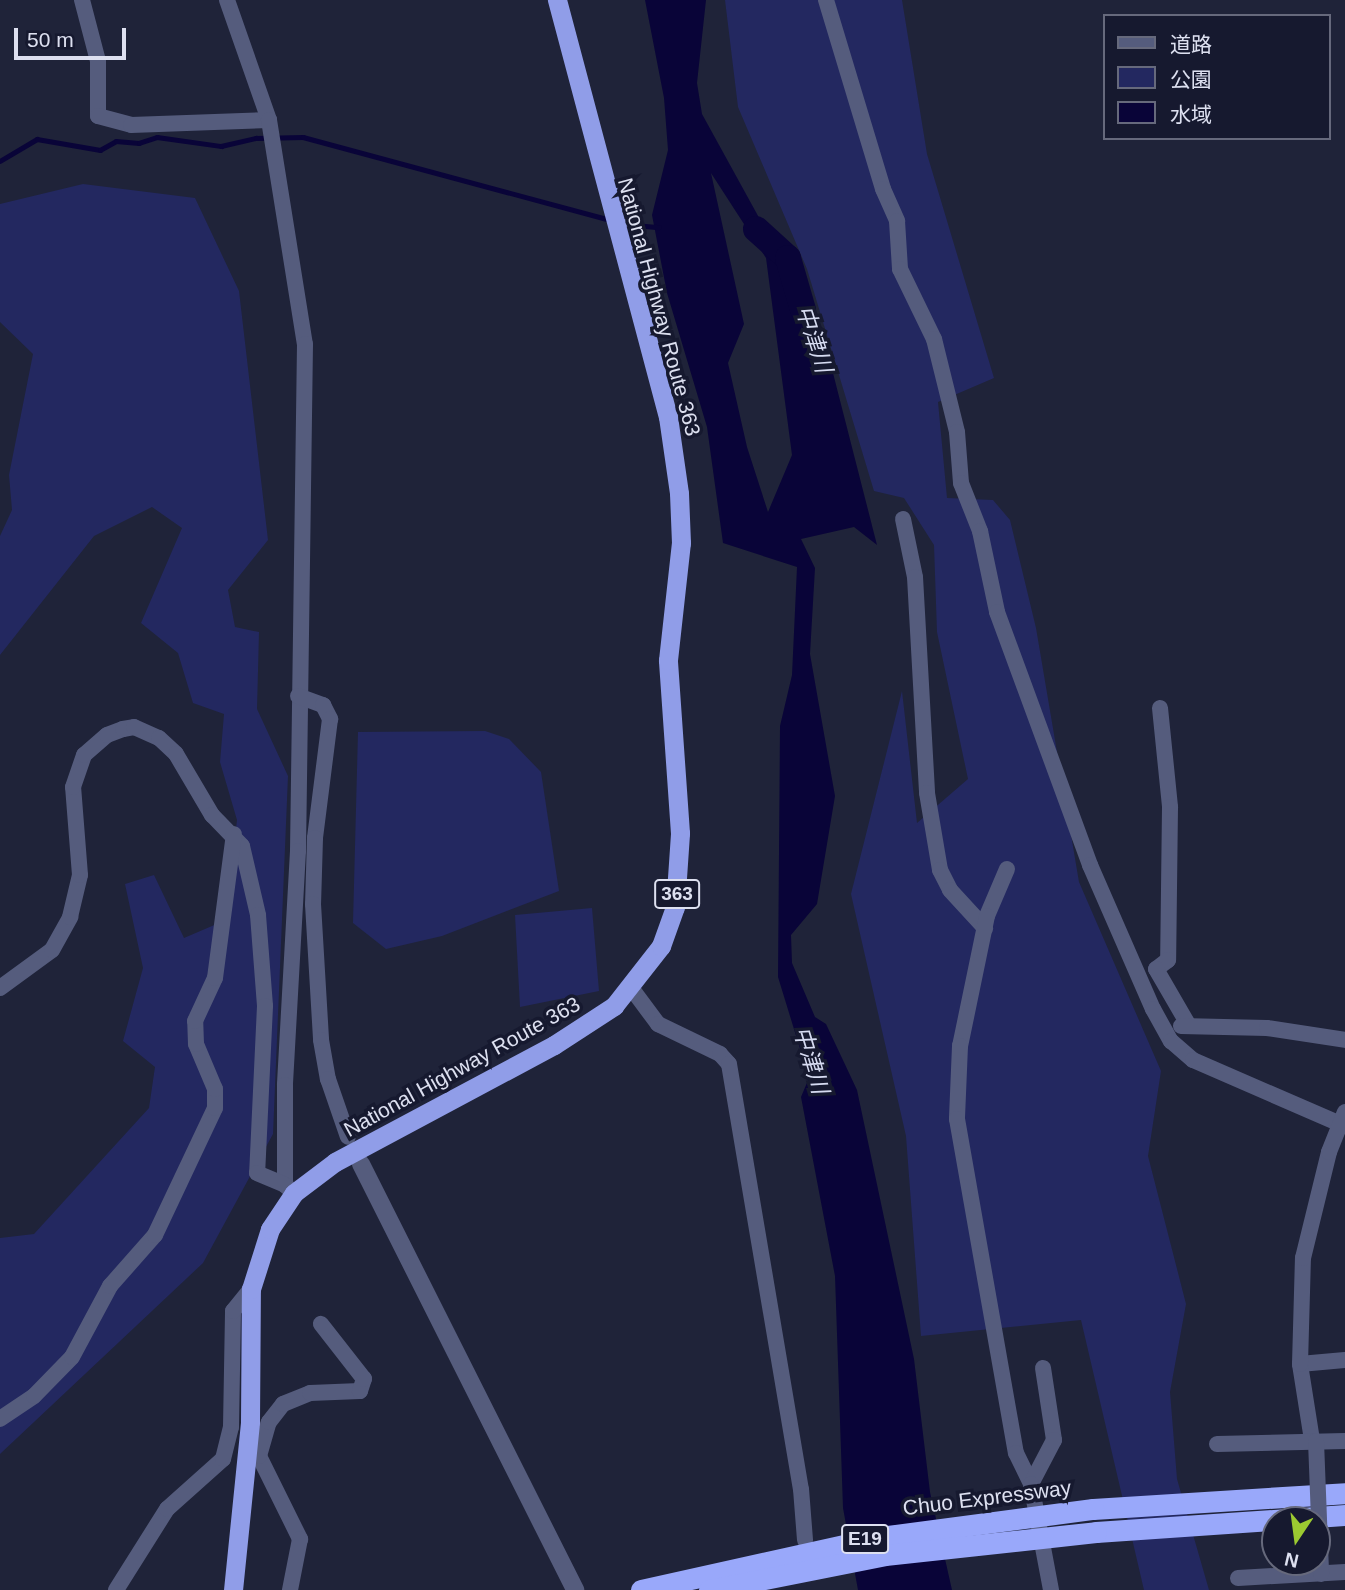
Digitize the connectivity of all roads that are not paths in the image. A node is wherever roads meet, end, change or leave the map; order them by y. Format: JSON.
{"nodes":[{"id":1,"x":82,"y":0,"type":"edge"},
{"id":2,"x":227,"y":0,"type":"edge"},
{"id":3,"x":557,"y":0,"type":"edge"},
{"id":4,"x":826,"y":0,"type":"edge"},
{"id":5,"x":269,"y":120,"type":"junction"},
{"id":6,"x":903,"y":519,"type":"dead end"},
{"id":7,"x":298,"y":696,"type":"junction"},
{"id":8,"x":1160,"y":708,"type":"dead end"},
{"id":9,"x":233,"y":834,"type":"junction"},
{"id":10,"x":1007,"y":869,"type":"dead end"},
{"id":11,"x":985,"y":929,"type":"junction"},
{"id":12,"x":0,"y":988,"type":"edge"},
{"id":13,"x":632,"y":989,"type":"junction"},
{"id":14,"x":1189,"y":1026,"type":"junction"},
{"id":15,"x":1165,"y":1031,"type":"junction"},
{"id":16,"x":1345,"y":1040,"type":"edge"},
{"id":17,"x":1343,"y":1120,"type":"edge"},
{"id":18,"x":348,"y":1137,"type":"dead end"},
{"id":19,"x":361,"y":1164,"type":"dead end"},
{"id":20,"x":289,"y":1189,"type":"junction"},
{"id":21,"x":251,"y":1289,"type":"junction"},
{"id":22,"x":321,"y":1324,"type":"dead end"},
{"id":23,"x":1345,"y":1360,"type":"edge"},
{"id":24,"x":1300,"y":1364,"type":"junction"},
{"id":25,"x":1043,"y":1367,"type":"dead end"},
{"id":26,"x":0,"y":1419,"type":"edge"},
{"id":27,"x":1314,"y":1441,"type":"junction"},
{"id":28,"x":1345,"y":1441,"type":"edge"},
{"id":29,"x":1217,"y":1444,"type":"dead end"},
{"id":30,"x":253,"y":1455,"type":"junction"},
{"id":31,"x":1031,"y":1484,"type":"junction"},
{"id":32,"x":1345,"y":1493,"type":"edge"},
{"id":33,"x":1317,"y":1506,"type":"edge"},
{"id":34,"x":1345,"y":1515,"type":"edge"},
{"id":35,"x":805,"y":1540,"type":"dead end"},
{"id":36,"x":1280,"y":1576,"type":"edge"},
{"id":37,"x":1238,"y":1578,"type":"dead end"},
{"id":38,"x":116,"y":1590,"type":"edge"},
{"id":39,"x":233,"y":1590,"type":"edge"},
{"id":40,"x":290,"y":1590,"type":"edge"},
{"id":41,"x":575,"y":1590,"type":"edge"},
{"id":42,"x":641,"y":1590,"type":"edge"},
{"id":43,"x":709,"y":1590,"type":"edge"},
{"id":44,"x":1051,"y":1590,"type":"edge"}],
"edges":[{"from":1,"to":5,"type":"street"},
{"from":2,"to":5,"type":"street"},
{"from":3,"to":13,"type":"highway","name":"National Highway Route 363","number":"363"},
{"from":4,"to":15,"type":"street"},
{"from":5,"to":7,"type":"street"},
{"from":6,"to":11,"type":"street"},
{"from":7,"to":18,"type":"street"},
{"from":7,"to":20,"type":"street"},
{"from":8,"to":14,"type":"street"},
{"from":9,"to":12,"type":"street"},
{"from":9,"to":20,"type":"street"},
{"from":9,"to":26,"type":"street"},
{"from":10,"to":11,"type":"street"},
{"from":11,"to":31,"type":"street"},
{"from":13,"to":20,"type":"highway","name":"National Highway Route 363","number":"363"},
{"from":13,"to":35,"type":"street"},
{"from":14,"to":15,"type":"street"},
{"from":14,"to":16,"type":"street"},
{"from":15,"to":17,"type":"street"},
{"from":17,"to":24,"type":"street"},
{"from":19,"to":41,"type":"street"},
{"from":20,"to":21,"type":"highway","name":"National Highway Route 363","number":"363"},
{"from":21,"to":30,"type":"highway","name":"National Highway Route 363","number":"363"},
{"from":21,"to":38,"type":"street"},
{"from":22,"to":30,"type":"street"},
{"from":23,"to":24,"type":"street"},
{"from":24,"to":27,"type":"street"},
{"from":25,"to":31,"type":"street"},
{"from":27,"to":28,"type":"street"},
{"from":27,"to":29,"type":"street"},
{"from":27,"to":33,"type":"street","bridge":true},
{"from":30,"to":39,"type":"highway","name":"National Highway Route 363","number":"363"},
{"from":30,"to":40,"type":"street"},
{"from":31,"to":44,"type":"street"},
{"from":32,"to":42,"type":"highway","name":"Chuo Expressway","number":"E19","bridge":true},
{"from":34,"to":43,"type":"highway","name":"Chuo Expressway","number":"E19","bridge":true},
{"from":36,"to":37,"type":"street"}]}
